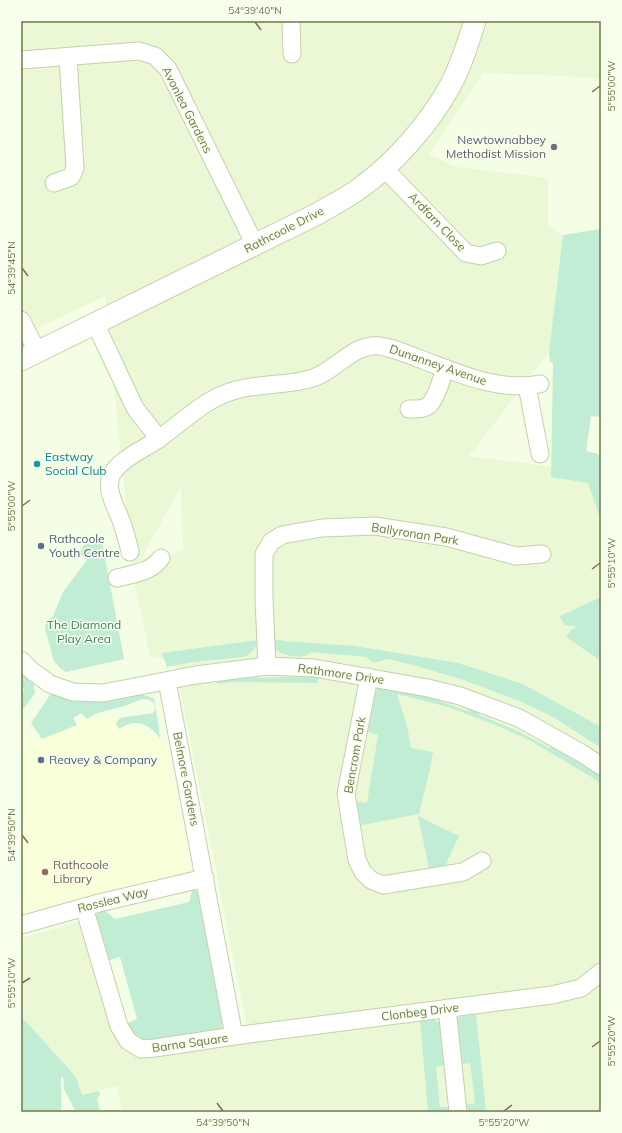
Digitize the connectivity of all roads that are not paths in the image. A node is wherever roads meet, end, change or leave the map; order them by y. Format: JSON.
{"nodes":[{"id":1,"x":291,"y":21,"type":"edge"},
{"id":2,"x":475,"y":21,"type":"edge"},
{"id":3,"x":292,"y":54,"type":"dead end"},
{"id":4,"x":68,"y":57,"type":"junction"},
{"id":5,"x":21,"y":60,"type":"edge"},
{"id":6,"x":384,"y":168,"type":"junction"},
{"id":7,"x":54,"y":183,"type":"dead end"},
{"id":8,"x":255,"y":245,"type":"junction"},
{"id":9,"x":497,"y":251,"type":"dead end"},
{"id":10,"x":21,"y":320,"type":"edge"},
{"id":11,"x":95,"y":323,"type":"junction"},
{"id":12,"x":29,"y":355,"type":"edge"},
{"id":13,"x":445,"y":368,"type":"junction"},
{"id":14,"x":409,"y":409,"type":"dead end"},
{"id":15,"x":158,"y":439,"type":"junction"},
{"id":16,"x":540,"y":454,"type":"dead end"},
{"id":17,"x":130,"y":552,"type":"dead end"},
{"id":18,"x":542,"y":554,"type":"dead end"},
{"id":19,"x":161,"y":558,"type":"dead end"},
{"id":20,"x":117,"y":578,"type":"dead end"},
{"id":21,"x":22,"y":662,"type":"edge"},
{"id":22,"x":268,"y":666,"type":"junction"},
{"id":23,"x":369,"y":677,"type":"junction"},
{"id":24,"x":167,"y":681,"type":"junction"},
{"id":25,"x":601,"y":766,"type":"edge"},
{"id":26,"x":482,"y":862,"type":"dead end"},
{"id":27,"x":205,"y":878,"type":"junction"},
{"id":28,"x":84,"y":907,"type":"junction"},
{"id":29,"x":21,"y":925,"type":"edge"},
{"id":30,"x":601,"y":972,"type":"edge"},
{"id":31,"x":447,"y":1008,"type":"junction"},
{"id":32,"x":234,"y":1036,"type":"junction"},
{"id":33,"x":458,"y":1112,"type":"edge"}],
"edges":[{"from":1,"to":3,"type":"street"},
{"from":2,"to":6,"type":"street","name":"Rathcoole Drive"},
{"from":4,"to":5,"type":"street","name":"Avonlea Gardens"},
{"from":4,"to":7,"type":"street"},
{"from":4,"to":8,"type":"street","name":"Avonlea Gardens"},
{"from":6,"to":8,"type":"street","name":"Rathcoole Drive"},
{"from":6,"to":9,"type":"street","name":"Ardfarn Close"},
{"from":8,"to":11,"type":"street","name":"Rathcoole Drive"},
{"from":10,"to":12,"type":"street"},
{"from":11,"to":12,"type":"street","name":"Rathcoole Drive"},
{"from":11,"to":15,"type":"street"},
{"from":13,"to":14,"type":"street"},
{"from":13,"to":15,"type":"street","name":"Dunanney Avenue"},
{"from":13,"to":16,"type":"street","name":"Dunanney Avenue"},
{"from":15,"to":17,"type":"street","name":"Dunanney Avenue"},
{"from":18,"to":22,"type":"street","name":"Ballyronan Park"},
{"from":19,"to":20,"type":"street"},
{"from":21,"to":24,"type":"street","name":"Rathmore Drive"},
{"from":22,"to":23,"type":"street","name":"Rathmore Drive"},
{"from":22,"to":24,"type":"street","name":"Rathmore Drive"},
{"from":23,"to":25,"type":"street","name":"Rathmore Drive"},
{"from":23,"to":26,"type":"street","name":"Bencrom Park"},
{"from":24,"to":27,"type":"street","name":"Belmore Gardens"},
{"from":27,"to":28,"type":"street","name":"Rosslea Way"},
{"from":27,"to":32,"type":"street","name":"Barna Square"},
{"from":28,"to":29,"type":"street","name":"Rosslea Way"},
{"from":28,"to":32,"type":"street","name":"Barna Square"},
{"from":30,"to":31,"type":"street","name":"Clonbeg Drive"},
{"from":31,"to":32,"type":"street","name":"Clonbeg Drive"},
{"from":31,"to":33,"type":"street"}]}
